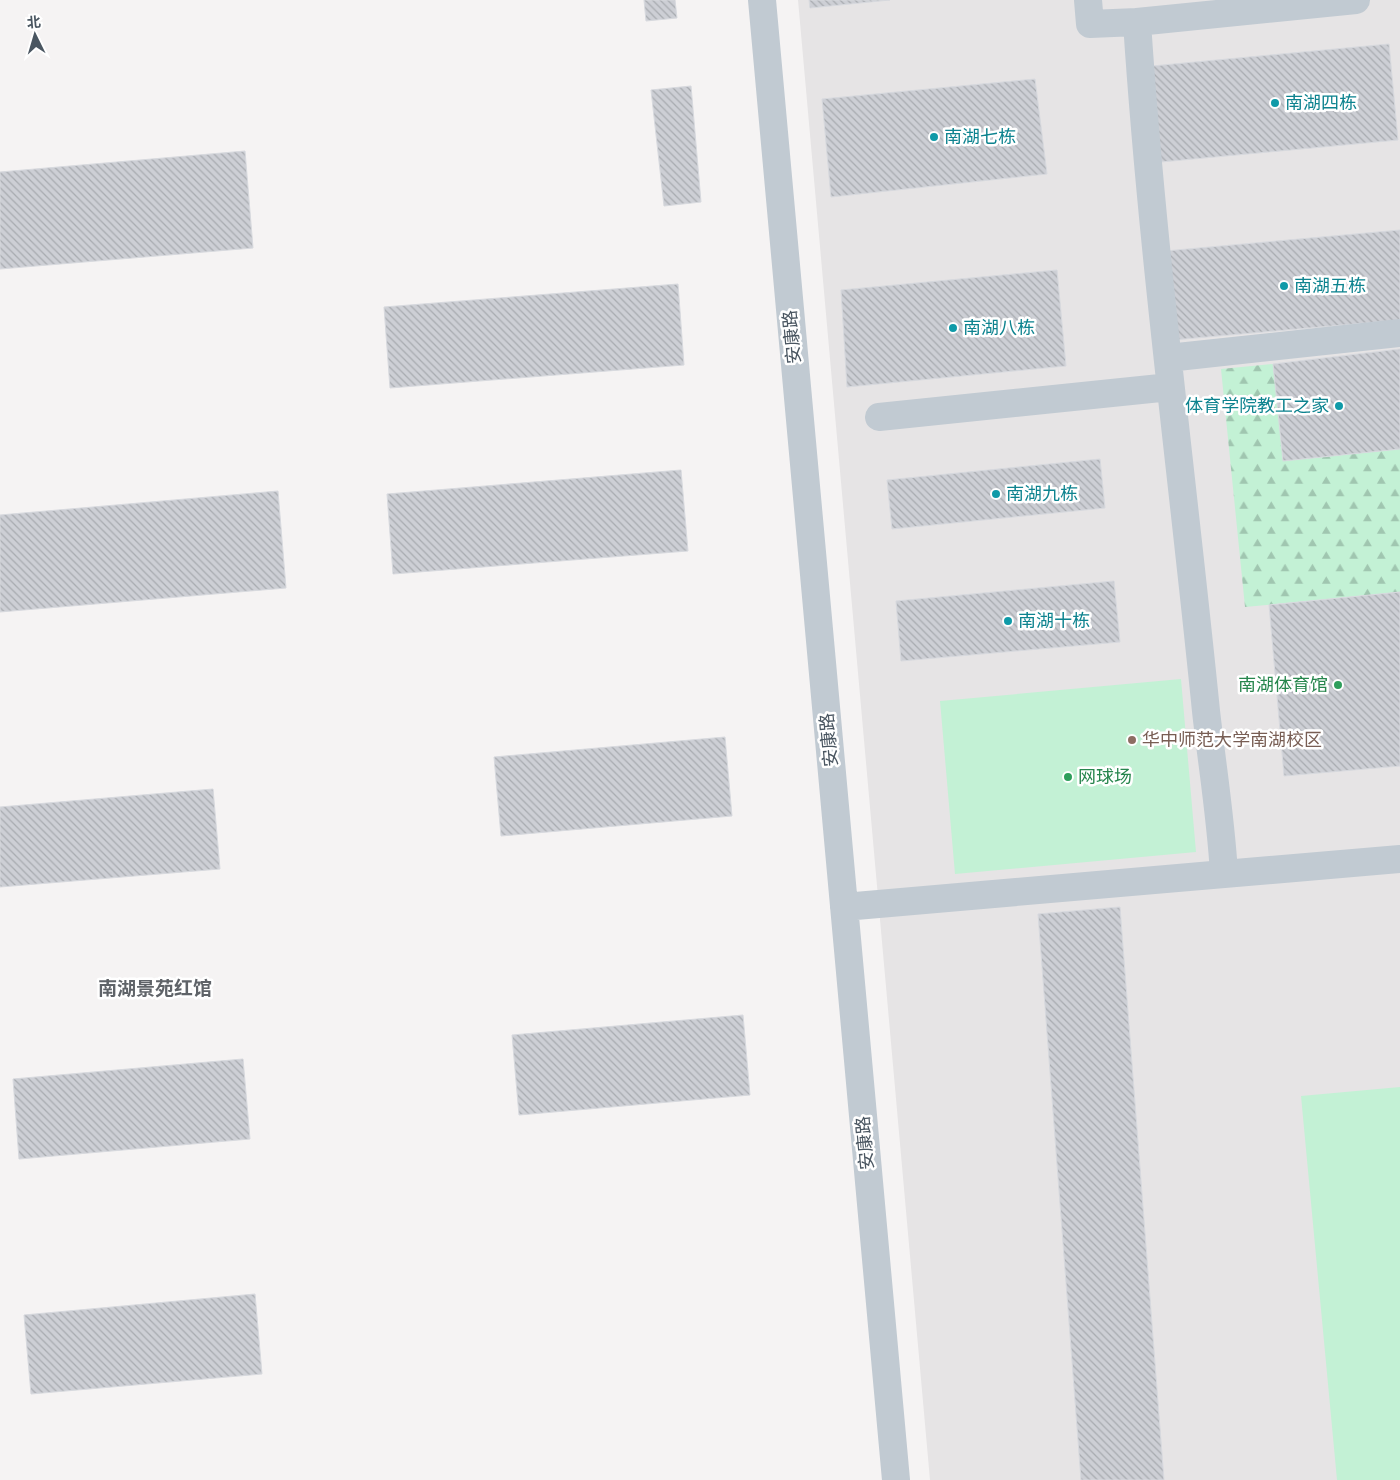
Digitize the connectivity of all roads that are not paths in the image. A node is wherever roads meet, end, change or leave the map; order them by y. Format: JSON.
{"nodes":[{"id":1,"x":762,"y":0,"type":"edge"},
{"id":2,"x":1088,"y":0,"type":"edge"},
{"id":3,"x":1356,"y":0,"type":"edge"},
{"id":4,"x":1137,"y":22,"type":"junction"},
{"id":5,"x":1400,"y":332,"type":"edge"},
{"id":6,"x":1168,"y":358,"type":"junction"},
{"id":7,"x":1170,"y":387,"type":"junction"},
{"id":8,"x":878,"y":417,"type":"dead end"},
{"id":9,"x":1400,"y":859,"type":"edge"},
{"id":10,"x":1224,"y":874,"type":"junction"},
{"id":11,"x":844,"y":907,"type":"junction"},
{"id":12,"x":896,"y":1480,"type":"edge"}],
"edges":[{"from":1,"to":11,"type":"street","name":"安康路"},
{"from":2,"to":4,"type":"street"},
{"from":3,"to":4,"type":"street"},
{"from":4,"to":6,"type":"street"},
{"from":5,"to":6,"type":"street"},
{"from":6,"to":7,"type":"street"},
{"from":7,"to":8,"type":"street"},
{"from":7,"to":10,"type":"street"},
{"from":9,"to":10,"type":"street"},
{"from":10,"to":11,"type":"street"},
{"from":11,"to":12,"type":"street","name":"安康路"}]}
